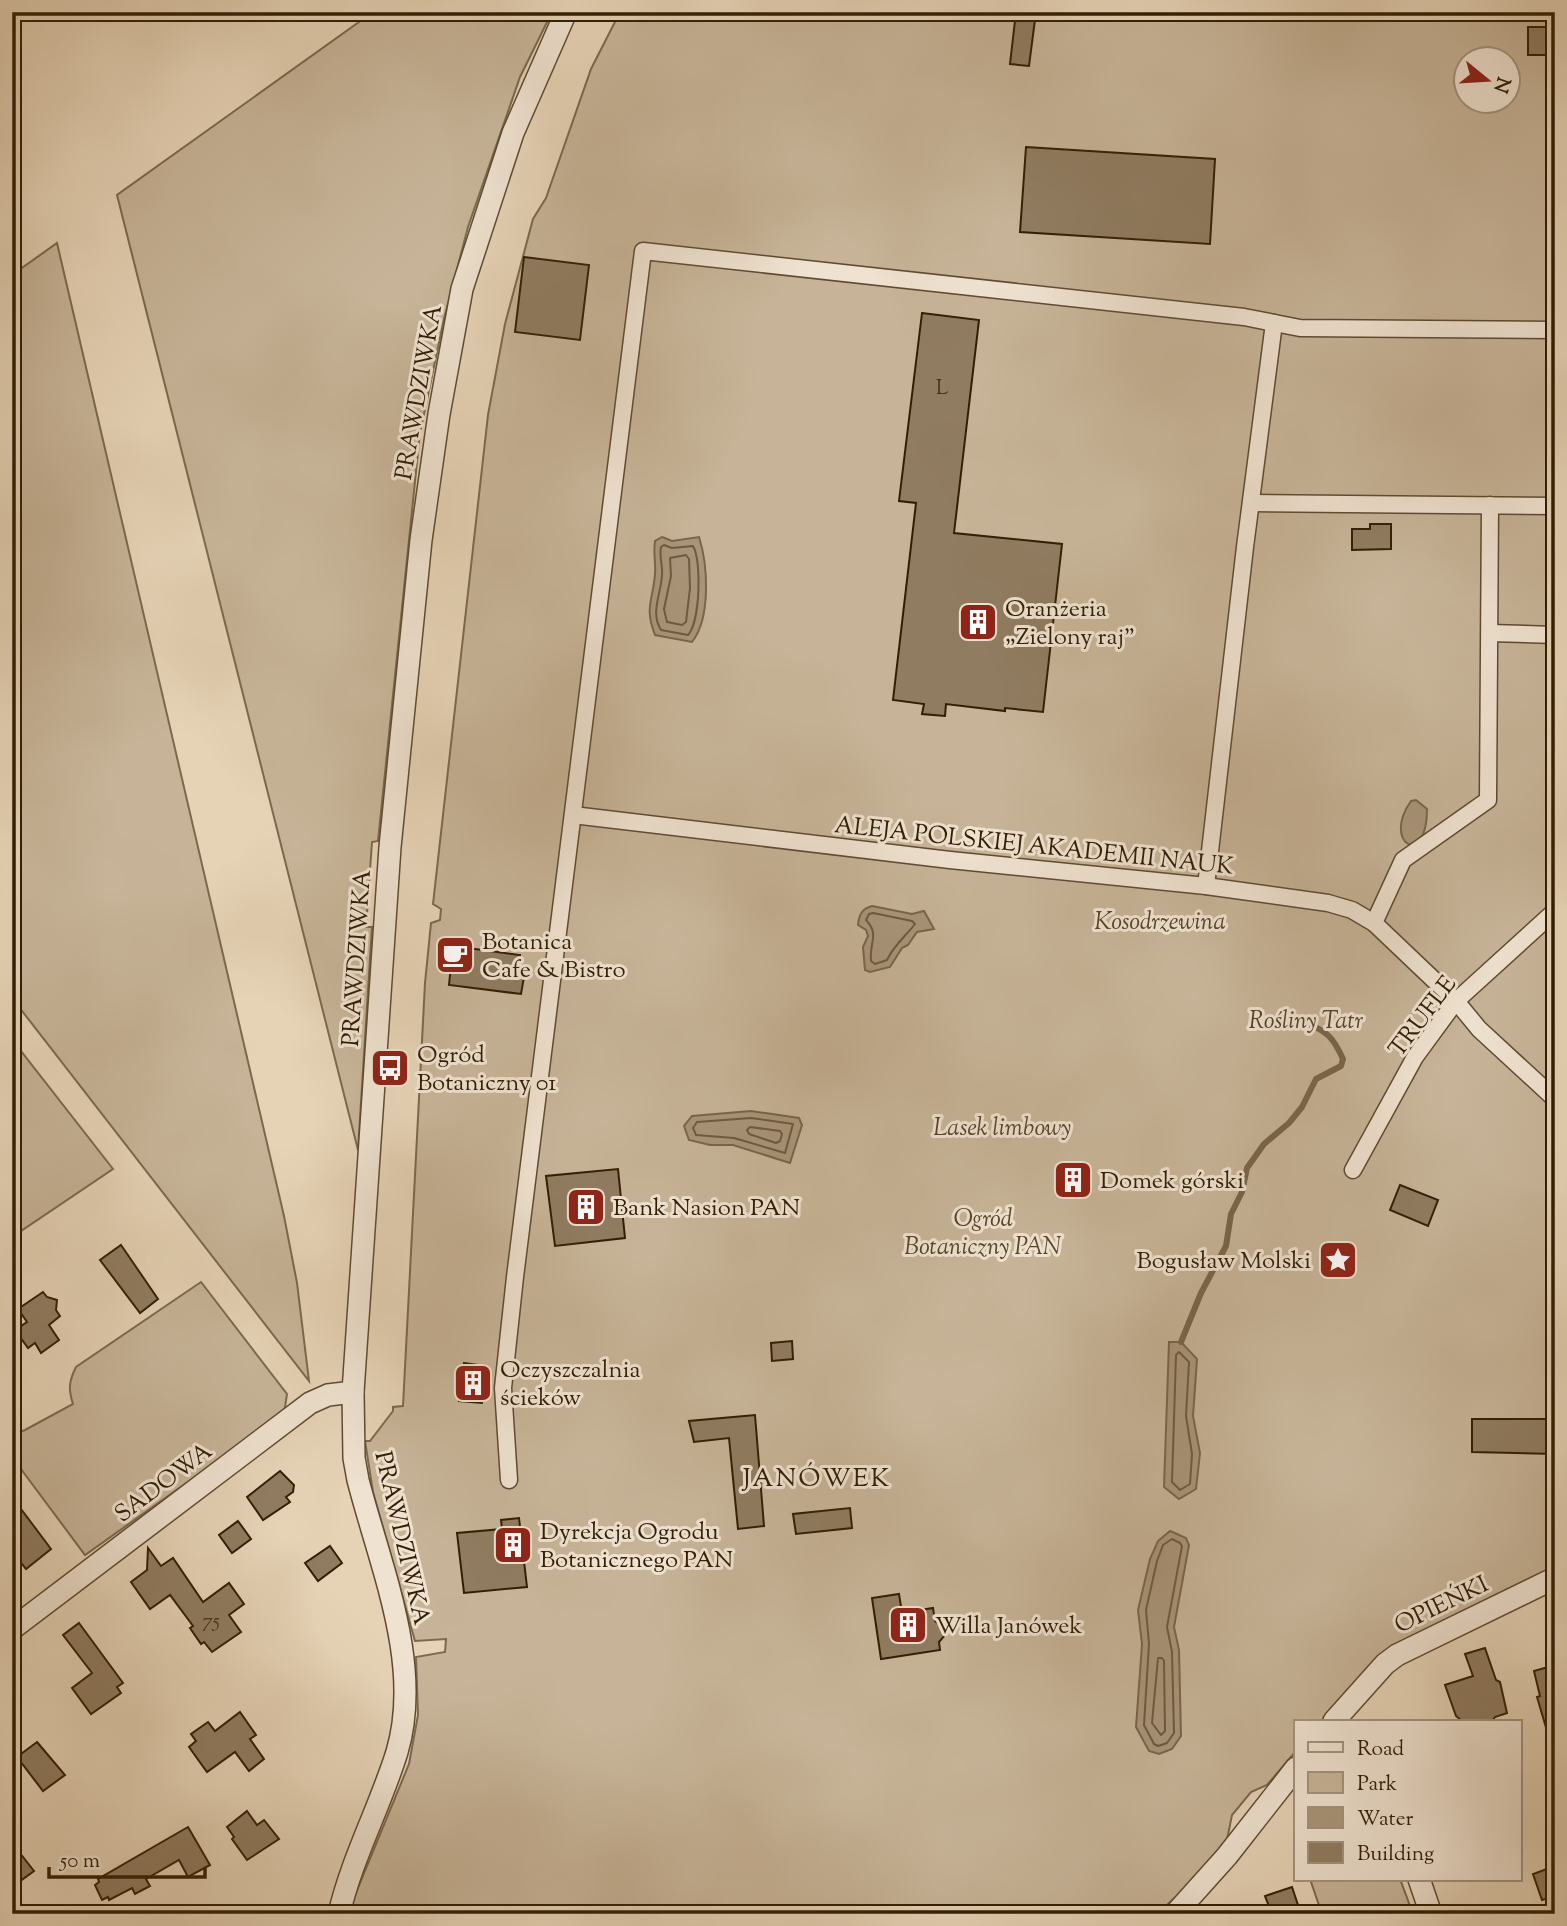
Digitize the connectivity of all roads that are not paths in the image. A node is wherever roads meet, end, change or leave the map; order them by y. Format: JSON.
{"nodes":[{"id":1,"x":566,"y":12,"type":"edge"},
{"id":2,"x":1274,"y":323,"type":"junction"},
{"id":3,"x":1555,"y":330,"type":"edge"},
{"id":4,"x":1251,"y":503,"type":"junction"},
{"id":5,"x":1490,"y":505,"type":"junction"},
{"id":6,"x":1555,"y":506,"type":"edge"},
{"id":7,"x":1490,"y":634,"type":"junction"},
{"id":8,"x":1555,"y":635,"type":"edge"},
{"id":9,"x":573,"y":815,"type":"junction"},
{"id":10,"x":1206,"y":886,"type":"junction"},
{"id":11,"x":1555,"y":911,"type":"edge"},
{"id":12,"x":1374,"y":923,"type":"junction"},
{"id":13,"x":1456,"y":1001,"type":"junction"},
{"id":14,"x":1555,"y":1100,"type":"edge"},
{"id":15,"x":1353,"y":1170,"type":"dead end"},
{"id":16,"x":353,"y":1392,"type":"junction"},
{"id":17,"x":509,"y":1480,"type":"dead end"},
{"id":18,"x":1555,"y":1578,"type":"edge"},
{"id":19,"x":12,"y":1629,"type":"edge"},
{"id":20,"x":1337,"y":1720,"type":"edge"},
{"id":21,"x":1294,"y":1771,"type":"edge"},
{"id":22,"x":1420,"y":1881,"type":"edge"},
{"id":23,"x":340,"y":1914,"type":"edge"},
{"id":24,"x":1175,"y":1914,"type":"edge"},
{"id":25,"x":1431,"y":1914,"type":"edge"}],
"edges":[{"from":1,"to":16,"type":"street","name":"PRAWDZIWKA"},
{"from":2,"to":3,"type":"street"},
{"from":2,"to":4,"type":"street"},
{"from":2,"to":9,"type":"street"},
{"from":4,"to":5,"type":"street"},
{"from":4,"to":10,"type":"street"},
{"from":5,"to":6,"type":"street"},
{"from":5,"to":7,"type":"street"},
{"from":7,"to":8,"type":"street"},
{"from":7,"to":12,"type":"street"},
{"from":9,"to":10,"type":"street","name":"ALEJA POLSKIEJ AKADEMII NAUK"},
{"from":9,"to":17,"type":"street"},
{"from":10,"to":12,"type":"street","name":"ALEJA POLSKIEJ AKADEMII NAUK"},
{"from":11,"to":13,"type":"street","name":"TRUFLE"},
{"from":12,"to":13,"type":"street","name":"ALEJA POLSKIEJ AKADEMII NAUK"},
{"from":13,"to":14,"type":"street","name":"ALEJA POLSKIEJ AKADEMII NAUK"},
{"from":13,"to":15,"type":"street","name":"TRUFLE"},
{"from":16,"to":19,"type":"street","name":"SADOWA"},
{"from":16,"to":23,"type":"street","name":"PRAWDZIWKA"},
{"from":18,"to":20,"type":"street","name":"OPIEŃKI"},
{"from":21,"to":24,"type":"street"},
{"from":22,"to":25,"type":"street"}]}
